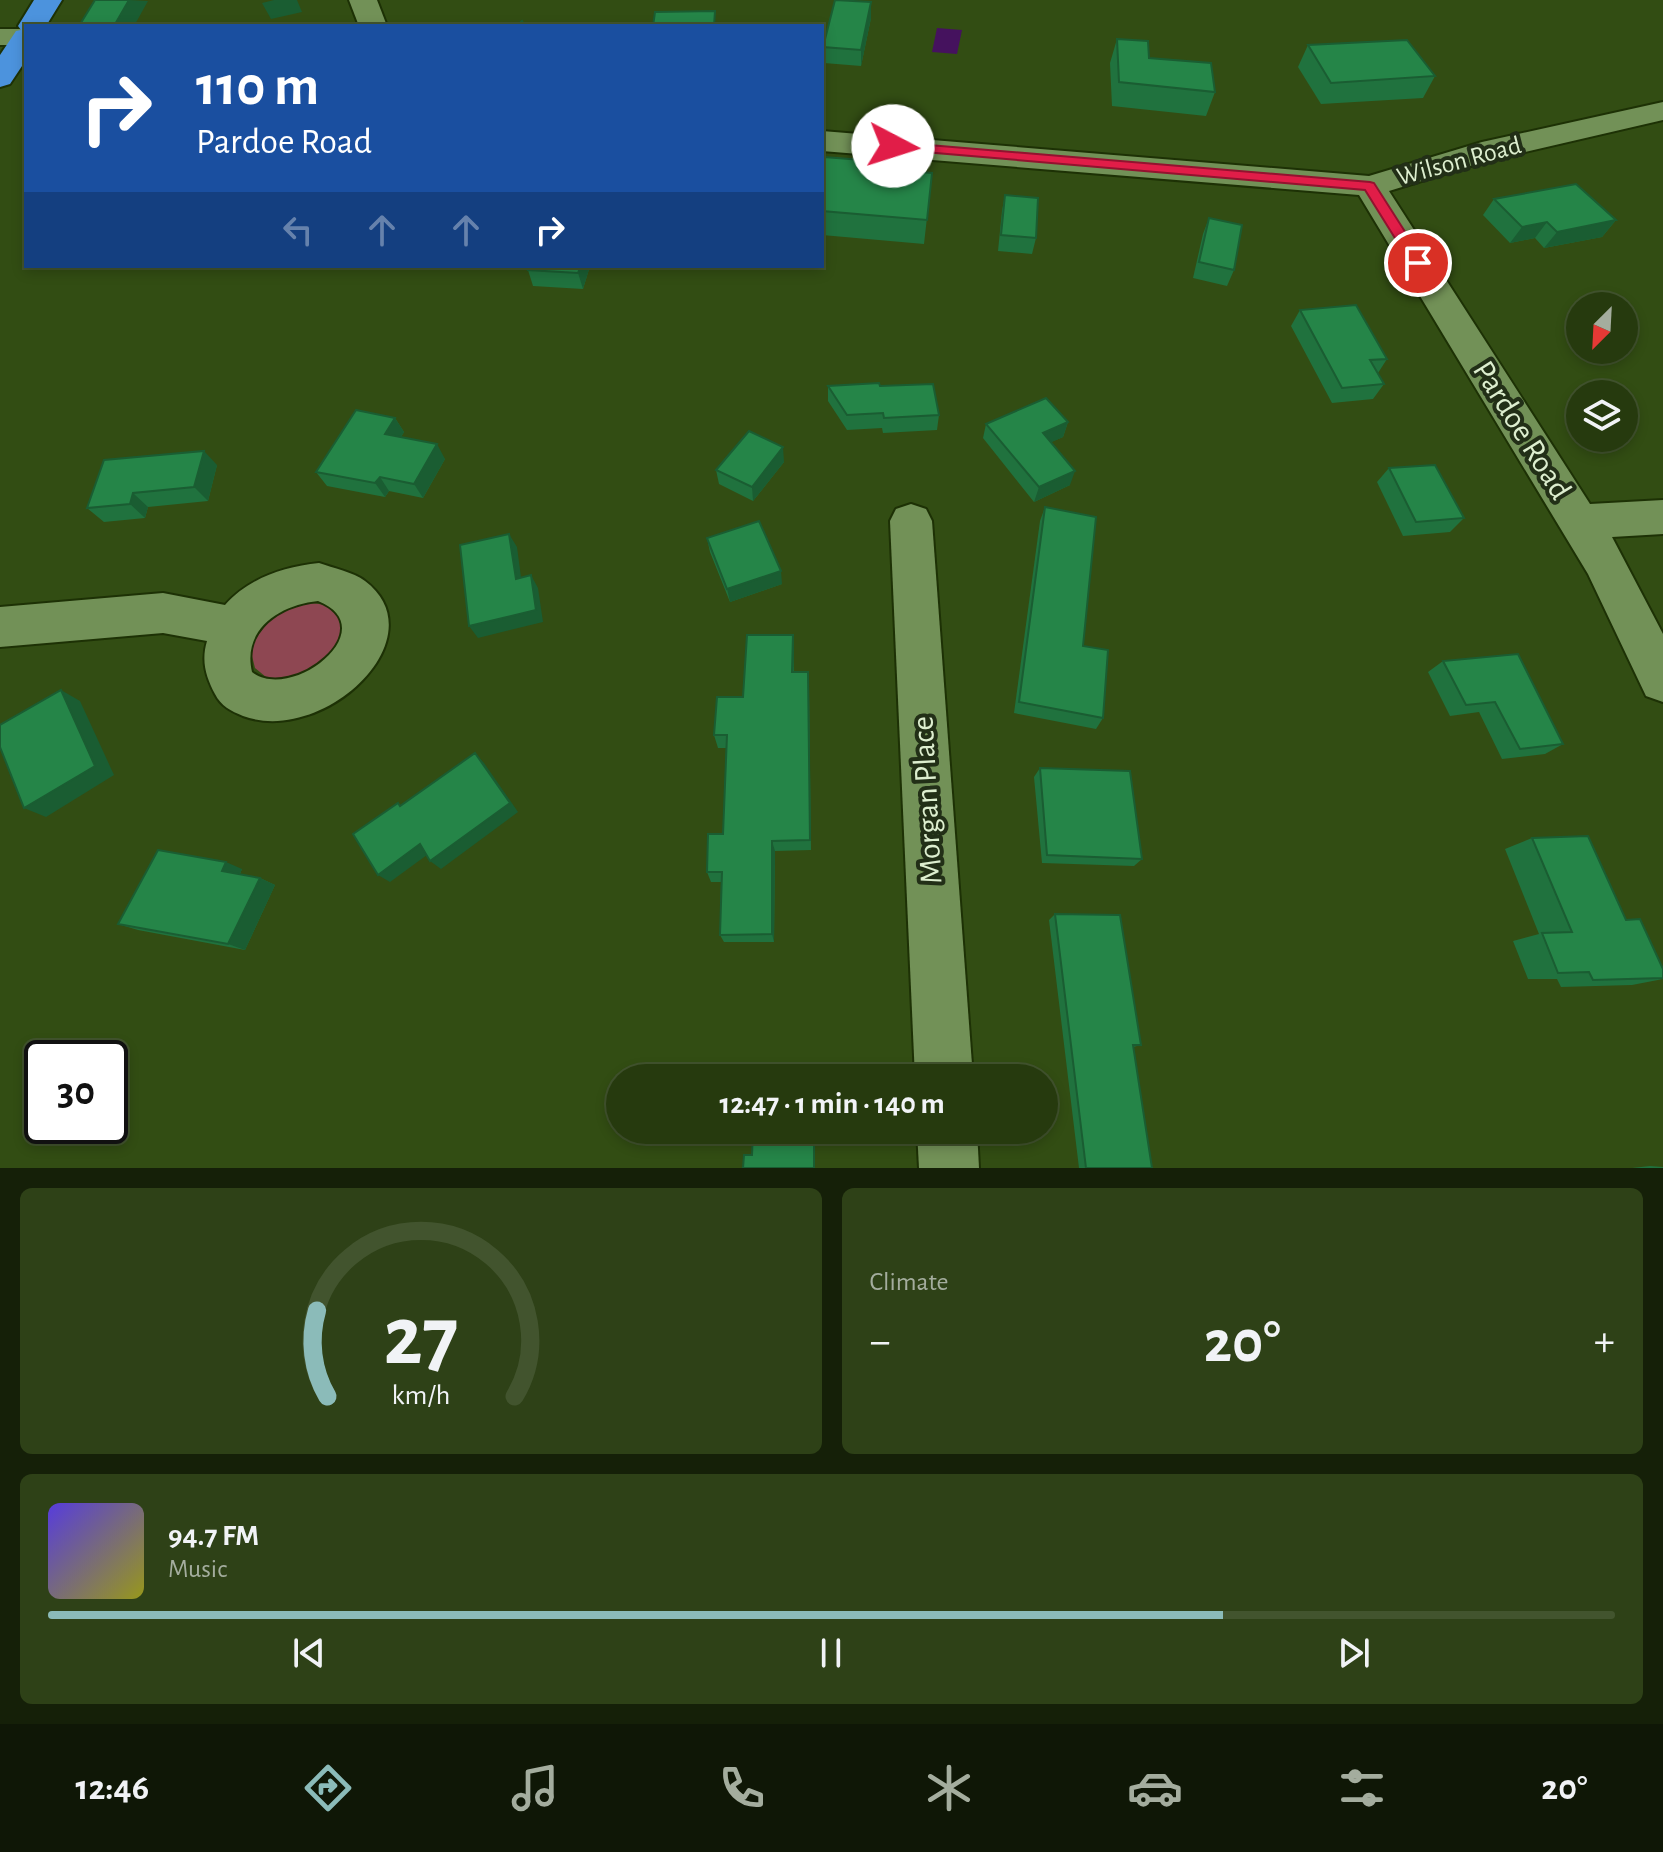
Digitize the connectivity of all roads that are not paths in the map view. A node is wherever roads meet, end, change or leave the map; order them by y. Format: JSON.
{"nodes":[{"id":1,"x":48,"y":0,"type":"edge"},
{"id":2,"x":363,"y":0,"type":"edge"},
{"id":3,"x":33,"y":24,"type":"edge"},
{"id":4,"x":372,"y":24,"type":"edge"},
{"id":5,"x":0,"y":37,"type":"edge"},
{"id":6,"x":24,"y":37,"type":"edge"},
{"id":7,"x":24,"y":40,"type":"edge"},
{"id":8,"x":0,"y":78,"type":"edge"},
{"id":9,"x":1663,"y":111,"type":"edge"},
{"id":10,"x":824,"y":141,"type":"edge"},
{"id":11,"x":1370,"y":186,"type":"junction"},
{"id":12,"x":1663,"y":517,"type":"edge"},
{"id":13,"x":911,"y":521,"type":"dead end"},
{"id":14,"x":1579,"y":522,"type":"junction"},
{"id":15,"x":0,"y":627,"type":"edge"},
{"id":16,"x":235,"y":627,"type":"dead end"},
{"id":17,"x":1663,"y":681,"type":"edge"},
{"id":18,"x":943,"y":1064,"type":"edge"},
{"id":19,"x":948,"y":1144,"type":"edge"},
{"id":20,"x":949,"y":1168,"type":"edge"}],
"edges":[{"from":1,"to":3,"type":"highway"},
{"from":2,"to":4,"type":"street"},
{"from":5,"to":6,"type":"street"},
{"from":7,"to":8,"type":"highway"},
{"from":9,"to":11,"type":"street","name":"Wilson Road"},
{"from":10,"to":11,"type":"street","name":"Wilson Road"},
{"from":11,"to":14,"type":"street","name":"Pardoe Road"},
{"from":12,"to":14,"type":"street"},
{"from":13,"to":18,"type":"street","name":"Morgan Place"},
{"from":14,"to":17,"type":"street","name":"Pardoe Road"},
{"from":15,"to":16,"type":"street"},
{"from":19,"to":20,"type":"street"}]}
